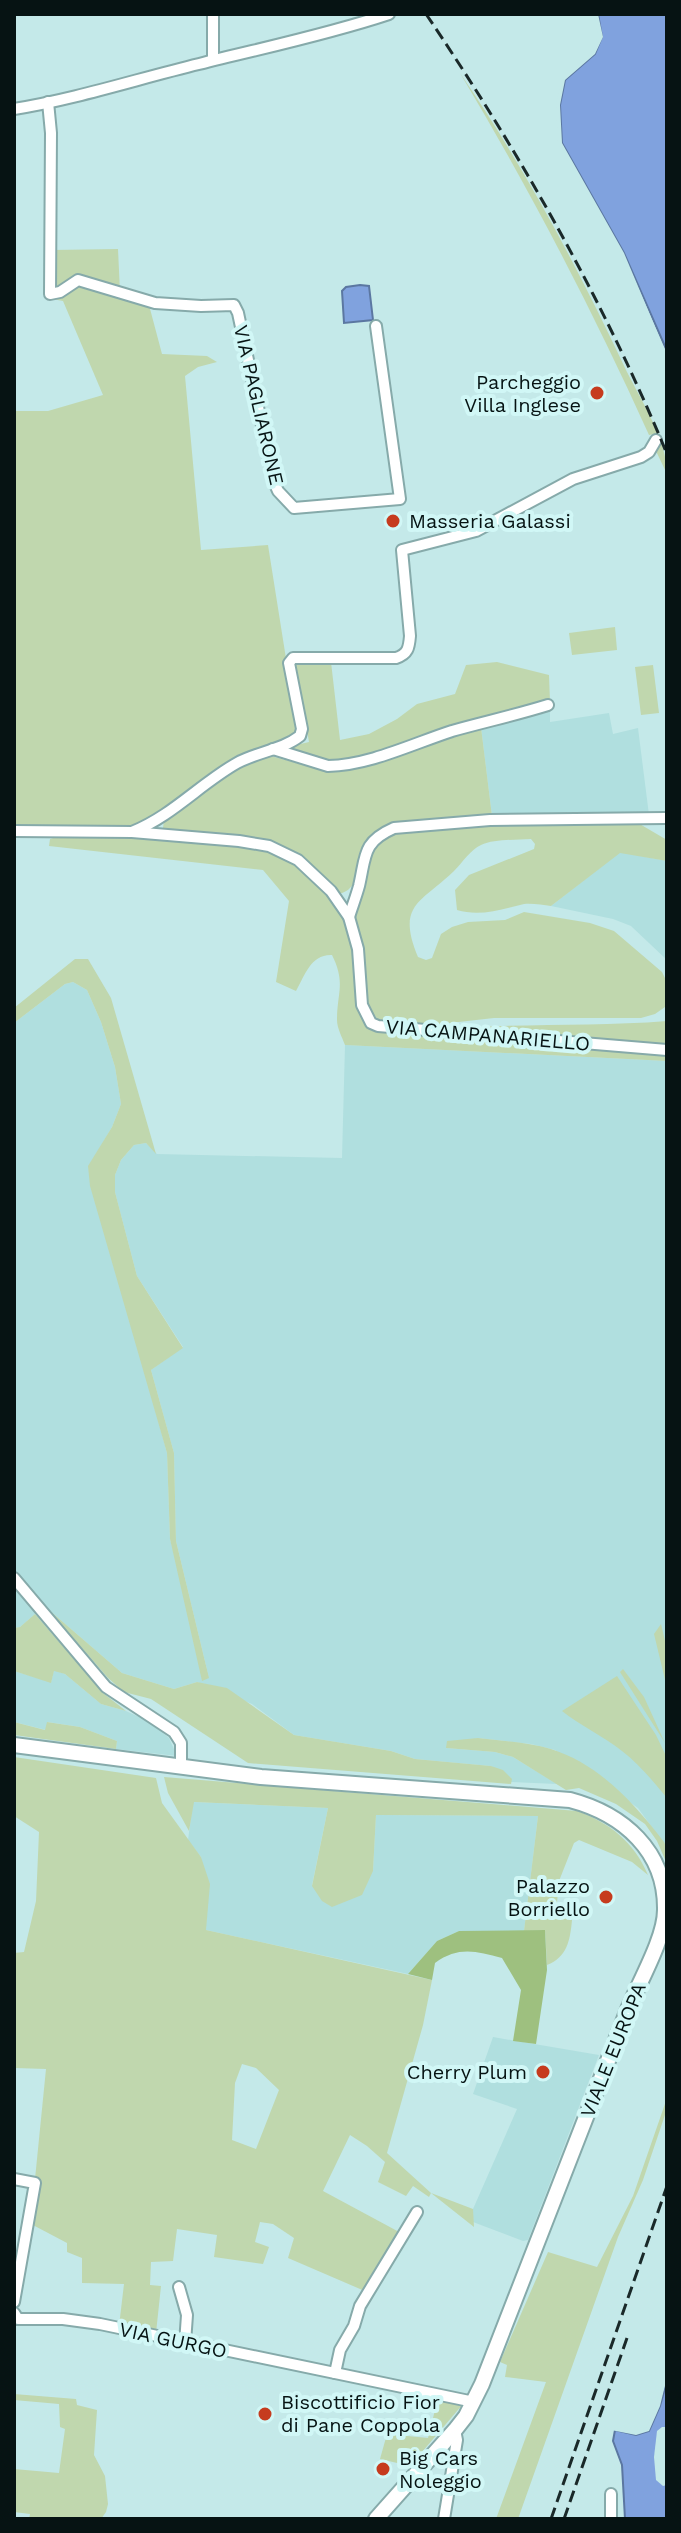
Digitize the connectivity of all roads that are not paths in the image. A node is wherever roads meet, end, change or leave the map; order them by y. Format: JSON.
{"nodes":[{"id":1,"x":213,"y":14,"type":"edge"},
{"id":2,"x":389,"y":14,"type":"edge"},
{"id":3,"x":213,"y":60,"type":"junction"},
{"id":4,"x":48,"y":102,"type":"junction"},
{"id":5,"x":14,"y":109,"type":"edge"},
{"id":6,"x":376,"y":326,"type":"dead end"},
{"id":7,"x":656,"y":440,"type":"dead end"},
{"id":8,"x":548,"y":705,"type":"dead end"},
{"id":9,"x":273,"y":749,"type":"junction"},
{"id":10,"x":665,"y":818,"type":"dead end"},
{"id":11,"x":14,"y":831,"type":"edge"},
{"id":12,"x":132,"y":832,"type":"junction"},
{"id":13,"x":349,"y":917,"type":"junction"},
{"id":14,"x":667,"y":1050,"type":"edge"},
{"id":15,"x":14,"y":1578,"type":"edge"},
{"id":16,"x":14,"y":1745,"type":"edge"},
{"id":17,"x":181,"y":1767,"type":"junction"},
{"id":18,"x":14,"y":2179,"type":"edge"},
{"id":19,"x":417,"y":2212,"type":"dead end"},
{"id":20,"x":179,"y":2287,"type":"dead end"},
{"id":21,"x":14,"y":2302,"type":"edge"},
{"id":22,"x":14,"y":2313,"type":"edge"},
{"id":23,"x":185,"y":2343,"type":"junction"},
{"id":24,"x":335,"y":2373,"type":"junction"},
{"id":25,"x":474,"y":2402,"type":"junction"},
{"id":26,"x":455,"y":2430,"type":"junction"},
{"id":27,"x":611,"y":2494,"type":"dead end"},
{"id":28,"x":376,"y":2519,"type":"edge"},
{"id":29,"x":444,"y":2519,"type":"edge"},
{"id":30,"x":611,"y":2519,"type":"edge"}],
"edges":[{"from":1,"to":3,"type":"street"},
{"from":2,"to":3,"type":"street"},
{"from":3,"to":4,"type":"street"},
{"from":4,"to":5,"type":"street"},
{"from":4,"to":6,"type":"street","name":"VIA PAGLIARONE"},
{"from":7,"to":9,"type":"street"},
{"from":8,"to":9,"type":"street"},
{"from":9,"to":12,"type":"street"},
{"from":10,"to":13,"type":"street"},
{"from":11,"to":12,"type":"street","name":"VIA CAMPANARIELLO"},
{"from":12,"to":13,"type":"street","name":"VIA CAMPANARIELLO"},
{"from":13,"to":14,"type":"street","name":"VIA CAMPANARIELLO"},
{"from":15,"to":17,"type":"street"},
{"from":16,"to":17,"type":"street","name":"VIALE EUROPA"},
{"from":17,"to":25,"type":"street","name":"VIALE EUROPA"},
{"from":18,"to":21,"type":"street"},
{"from":19,"to":24,"type":"street"},
{"from":20,"to":23,"type":"street"},
{"from":22,"to":23,"type":"street","name":"VIA GURGO"},
{"from":23,"to":24,"type":"street","name":"VIA GURGO"},
{"from":24,"to":25,"type":"street","name":"VIA GURGO"},
{"from":25,"to":26,"type":"street","name":"VIALE EUROPA"},
{"from":26,"to":28,"type":"street","name":"VIALE EUROPA"},
{"from":26,"to":29,"type":"street"},
{"from":27,"to":30,"type":"street"}]}
